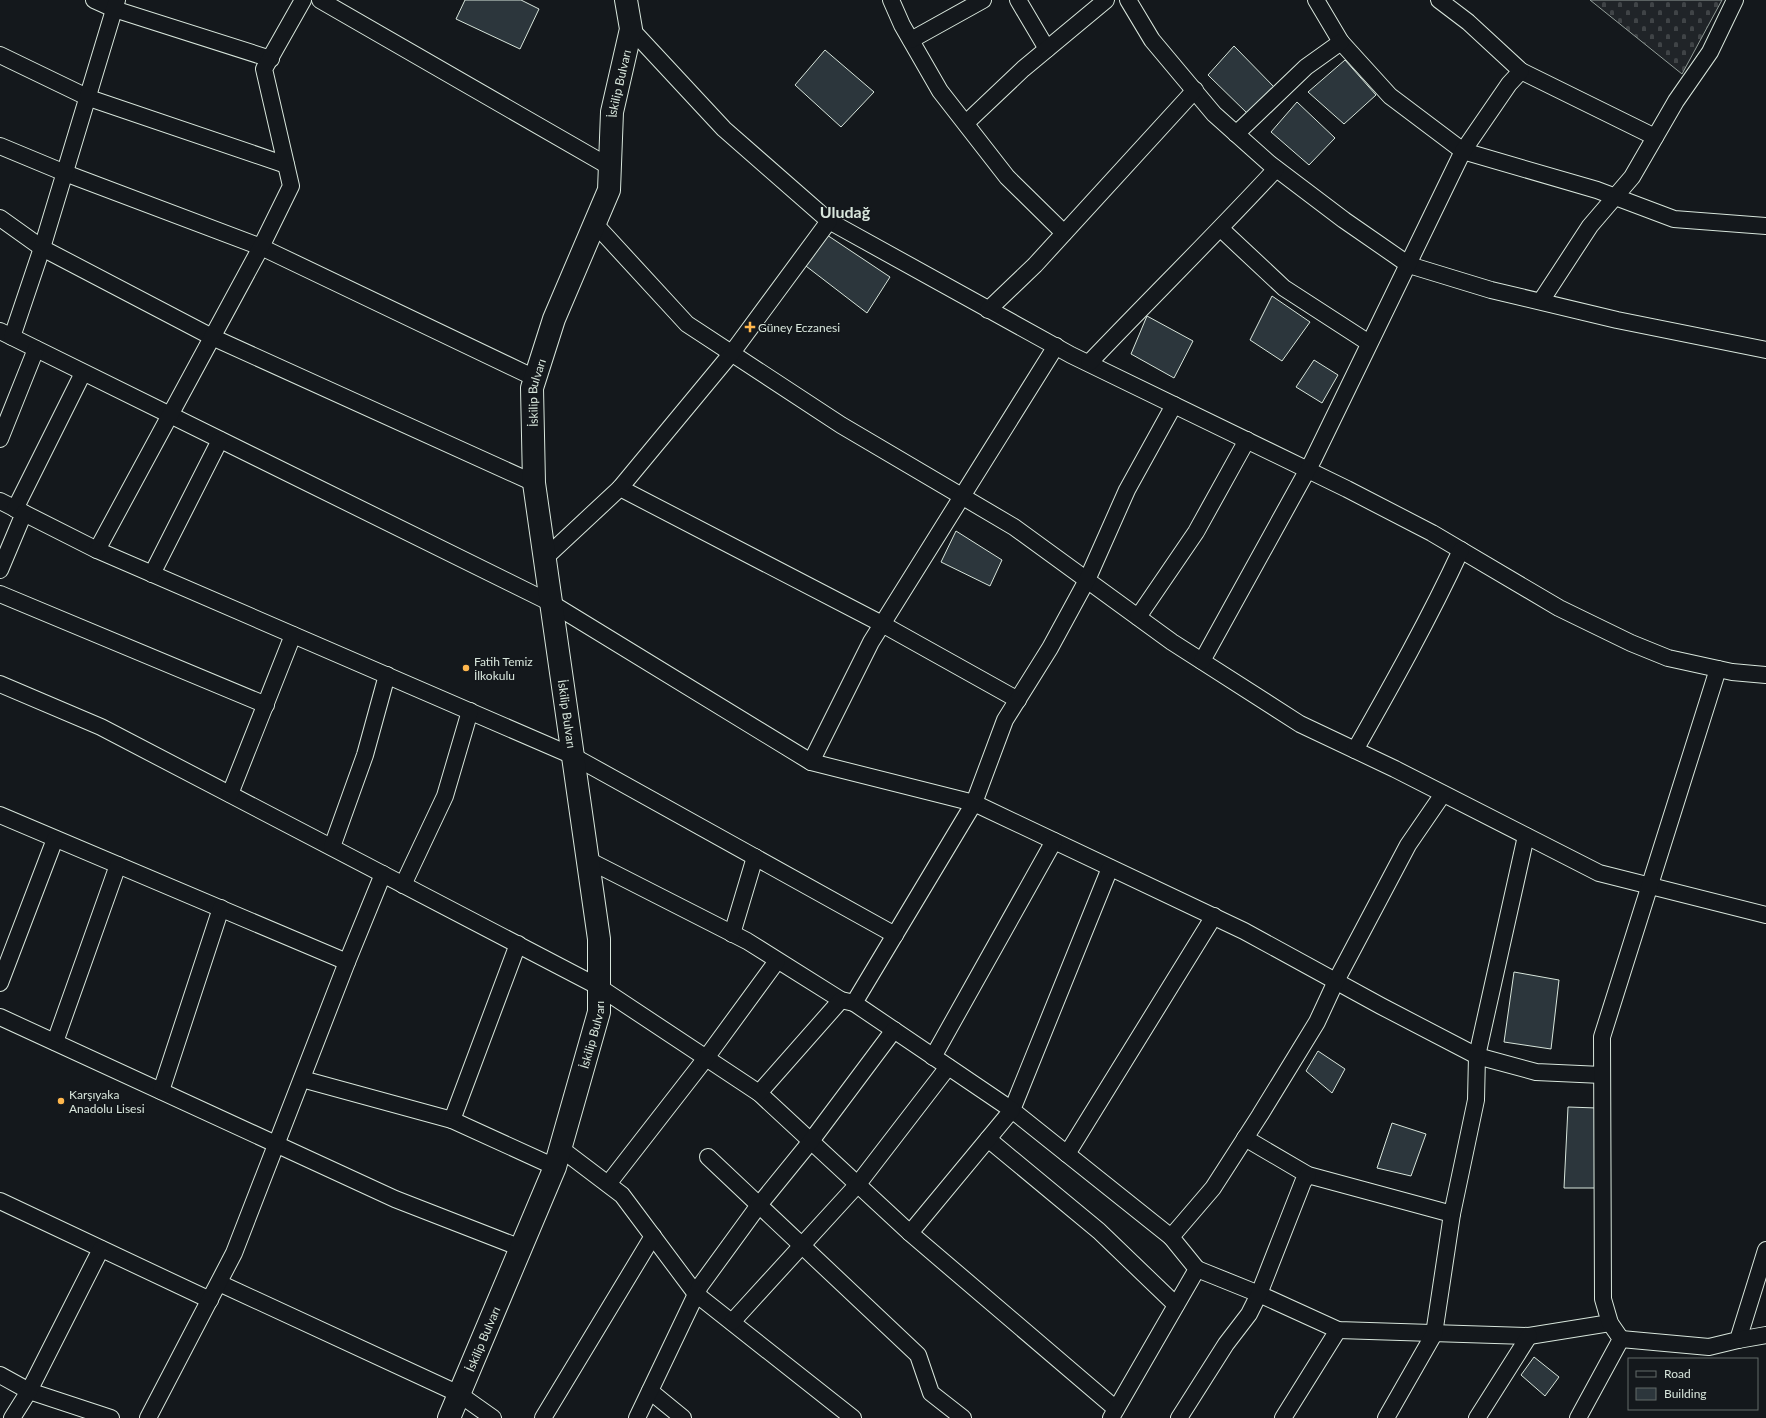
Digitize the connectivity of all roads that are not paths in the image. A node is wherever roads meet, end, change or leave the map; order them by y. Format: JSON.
{"nodes":[{"id":1,"x":94,"y":0,"type":"edge"},
{"id":2,"x":303,"y":0,"type":"edge"},
{"id":3,"x":320,"y":0,"type":"edge"},
{"id":4,"x":626,"y":0,"type":"edge"},
{"id":5,"x":891,"y":0,"type":"edge"},
{"id":6,"x":983,"y":0,"type":"edge"},
{"id":7,"x":1018,"y":0,"type":"edge"},
{"id":8,"x":1106,"y":0,"type":"edge"},
{"id":9,"x":1128,"y":0,"type":"edge"},
{"id":10,"x":1316,"y":0,"type":"edge"},
{"id":11,"x":1439,"y":0,"type":"edge"},
{"id":12,"x":1735,"y":0,"type":"edge"},
{"id":13,"x":116,"y":4,"type":"edge"},
{"id":14,"x":631,"y":29,"type":"junction"},
{"id":15,"x":911,"y":40,"type":"junction"},
{"id":16,"x":1341,"y":42,"type":"junction"},
{"id":17,"x":1047,"y":49,"type":"junction"},
{"id":18,"x":0,"y":55,"type":"edge"},
{"id":19,"x":270,"y":59,"type":"junction"},
{"id":20,"x":1521,"y":71,"type":"junction"},
{"id":21,"x":1195,"y":90,"type":"junction"},
{"id":22,"x":89,"y":98,"type":"junction"},
{"id":23,"x":966,"y":123,"type":"junction"},
{"id":24,"x":1236,"y":134,"type":"junction"},
{"id":25,"x":1655,"y":137,"type":"junction"},
{"id":26,"x":1,"y":149,"type":"edge"},
{"id":27,"x":1463,"y":152,"type":"junction"},
{"id":28,"x":286,"y":165,"type":"junction"},
{"id":29,"x":610,"y":166,"type":"junction"},
{"id":30,"x":1276,"y":169,"type":"junction"},
{"id":31,"x":65,"y":173,"type":"junction"},
{"id":32,"x":1614,"y":197,"type":"junction"},
{"id":33,"x":0,"y":218,"type":"edge"},
{"id":34,"x":829,"y":221,"type":"junction"},
{"id":35,"x":594,"y":224,"type":"junction"},
{"id":36,"x":1766,"y":226,"type":"edge"},
{"id":37,"x":1221,"y":229,"type":"junction"},
{"id":38,"x":1064,"y":233,"type":"junction"},
{"id":39,"x":261,"y":247,"type":"junction"},
{"id":40,"x":42,"y":248,"type":"junction"},
{"id":41,"x":1409,"y":265,"type":"junction"},
{"id":42,"x":1541,"y":301,"type":"junction"},
{"id":43,"x":988,"y":310,"type":"junction"},
{"id":44,"x":6,"y":334,"type":"edge"},
{"id":45,"x":212,"y":337,"type":"junction"},
{"id":46,"x":1369,"y":343,"type":"junction"},
{"id":47,"x":1056,"y":346,"type":"junction"},
{"id":48,"x":36,"y":349,"type":"junction"},
{"id":49,"x":1766,"y":350,"type":"edge"},
{"id":50,"x":731,"y":354,"type":"junction"},
{"id":51,"x":1089,"y":363,"type":"junction"},
{"id":52,"x":84,"y":373,"type":"junction"},
{"id":53,"x":535,"y":378,"type":"junction"},
{"id":54,"x":1174,"y":404,"type":"junction"},
{"id":55,"x":170,"y":416,"type":"junction"},
{"id":56,"x":0,"y":439,"type":"edge"},
{"id":57,"x":220,"y":440,"type":"junction"},
{"id":58,"x":1247,"y":440,"type":"junction"},
{"id":59,"x":1308,"y":469,"type":"junction"},
{"id":60,"x":534,"y":483,"type":"junction"},
{"id":61,"x":620,"y":488,"type":"junction"},
{"id":62,"x":961,"y":496,"type":"junction"},
{"id":63,"x":0,"y":501,"type":"edge"},
{"id":64,"x":20,"y":511,"type":"junction"},
{"id":65,"x":97,"y":550,"type":"junction"},
{"id":66,"x":1461,"y":550,"type":"junction"},
{"id":67,"x":545,"y":558,"type":"junction"},
{"id":68,"x":0,"y":570,"type":"edge"},
{"id":69,"x":152,"y":574,"type":"junction"},
{"id":70,"x":1087,"y":580,"type":"junction"},
{"id":71,"x":0,"y":594,"type":"edge"},
{"id":72,"x":551,"y":603,"type":"junction"},
{"id":73,"x":1138,"y":617,"type":"junction"},
{"id":74,"x":882,"y":624,"type":"junction"},
{"id":75,"x":294,"y":635,"type":"junction"},
{"id":76,"x":1202,"y":661,"type":"junction"},
{"id":77,"x":1718,"y":669,"type":"junction"},
{"id":78,"x":387,"y":675,"type":"junction"},
{"id":79,"x":1766,"y":675,"type":"edge"},
{"id":80,"x":0,"y":684,"type":"edge"},
{"id":81,"x":1018,"y":700,"type":"junction"},
{"id":82,"x":266,"y":705,"type":"junction"},
{"id":83,"x":470,"y":711,"type":"junction"},
{"id":84,"x":1355,"y":750,"type":"junction"},
{"id":85,"x":573,"y":756,"type":"junction"},
{"id":86,"x":811,"y":762,"type":"junction"},
{"id":87,"x":230,"y":794,"type":"junction"},
{"id":88,"x":1443,"y":794,"type":"junction"},
{"id":89,"x":974,"y":803,"type":"junction"},
{"id":90,"x":0,"y":815,"type":"edge"},
{"id":91,"x":1526,"y":836,"type":"junction"},
{"id":92,"x":55,"y":838,"type":"junction"},
{"id":93,"x":1054,"y":842,"type":"junction"},
{"id":94,"x":332,"y":847,"type":"junction"},
{"id":95,"x":755,"y":857,"type":"junction"},
{"id":96,"x":588,"y":860,"type":"junction"},
{"id":97,"x":118,"y":865,"type":"junction"},
{"id":98,"x":1110,"y":868,"type":"junction"},
{"id":99,"x":383,"y":874,"type":"junction"},
{"id":100,"x":403,"y":884,"type":"junction"},
{"id":101,"x":1650,"y":886,"type":"junction"},
{"id":102,"x":221,"y":908,"type":"junction"},
{"id":103,"x":1766,"y":915,"type":"edge"},
{"id":104,"x":1214,"y":916,"type":"junction"},
{"id":105,"x":732,"y":934,"type":"junction"},
{"id":106,"x":895,"y":935,"type":"junction"},
{"id":107,"x":518,"y":944,"type":"junction"},
{"id":108,"x":777,"y":960,"type":"junction"},
{"id":109,"x":347,"y":962,"type":"junction"},
{"id":110,"x":1336,"y":981,"type":"junction"},
{"id":111,"x":0,"y":983,"type":"edge"},
{"id":112,"x":599,"y":987,"type":"junction"},
{"id":113,"x":847,"y":1001,"type":"junction"},
{"id":114,"x":0,"y":1017,"type":"edge"},
{"id":115,"x":894,"y":1030,"type":"junction"},
{"id":116,"x":55,"y":1042,"type":"junction"},
{"id":117,"x":1477,"y":1056,"type":"junction"},
{"id":118,"x":933,"y":1057,"type":"junction"},
{"id":119,"x":706,"y":1058,"type":"junction"},
{"id":120,"x":948,"y":1067,"type":"junction"},
{"id":121,"x":1602,"y":1075,"type":"junction"},
{"id":122,"x":302,"y":1079,"type":"junction"},
{"id":123,"x":161,"y":1090,"type":"junction"},
{"id":124,"x":759,"y":1094,"type":"junction"},
{"id":125,"x":1012,"y":1110,"type":"junction"},
{"id":126,"x":452,"y":1120,"type":"junction"},
{"id":127,"x":1245,"y":1138,"type":"junction"},
{"id":128,"x":988,"y":1139,"type":"junction"},
{"id":129,"x":811,"y":1141,"type":"junction"},
{"id":130,"x":277,"y":1144,"type":"junction"},
{"id":131,"x":1067,"y":1154,"type":"junction"},
{"id":132,"x":708,"y":1156,"type":"dead end"},
{"id":133,"x":558,"y":1158,"type":"junction"},
{"id":134,"x":1308,"y":1175,"type":"junction"},
{"id":135,"x":608,"y":1184,"type":"junction"},
{"id":136,"x":858,"y":1184,"type":"junction"},
{"id":137,"x":0,"y":1201,"type":"edge"},
{"id":138,"x":759,"y":1205,"type":"junction"},
{"id":139,"x":1452,"y":1214,"type":"junction"},
{"id":140,"x":910,"y":1233,"type":"junction"},
{"id":141,"x":653,"y":1236,"type":"junction"},
{"id":142,"x":1171,"y":1237,"type":"junction"},
{"id":143,"x":801,"y":1245,"type":"junction"},
{"id":144,"x":521,"y":1248,"type":"junction"},
{"id":145,"x":101,"y":1249,"type":"junction"},
{"id":146,"x":1766,"y":1250,"type":"edge"},
{"id":147,"x":1197,"y":1269,"type":"junction"},
{"id":148,"x":219,"y":1283,"type":"junction"},
{"id":149,"x":696,"y":1294,"type":"junction"},
{"id":150,"x":1259,"y":1294,"type":"junction"},
{"id":151,"x":210,"y":1300,"type":"junction"},
{"id":152,"x":1176,"y":1305,"type":"junction"},
{"id":153,"x":732,"y":1322,"type":"junction"},
{"id":154,"x":1610,"y":1323,"type":"junction"},
{"id":155,"x":1338,"y":1330,"type":"junction"},
{"id":156,"x":1434,"y":1334,"type":"junction"},
{"id":157,"x":1529,"y":1336,"type":"junction"},
{"id":158,"x":1765,"y":1338,"type":"edge"},
{"id":159,"x":1622,"y":1339,"type":"junction"},
{"id":160,"x":1738,"y":1340,"type":"junction"},
{"id":161,"x":0,"y":1375,"type":"edge"},
{"id":162,"x":650,"y":1390,"type":"junction"},
{"id":163,"x":29,"y":1391,"type":"junction"},
{"id":164,"x":459,"y":1394,"type":"junction"},
{"id":165,"x":1113,"y":1414,"type":"edge"},
{"id":166,"x":12,"y":1418,"type":"edge"},
{"id":167,"x":111,"y":1418,"type":"edge"},
{"id":168,"x":148,"y":1418,"type":"edge"},
{"id":169,"x":449,"y":1418,"type":"edge"},
{"id":170,"x":493,"y":1418,"type":"edge"},
{"id":171,"x":543,"y":1418,"type":"edge"},
{"id":172,"x":637,"y":1418,"type":"edge"},
{"id":173,"x":683,"y":1418,"type":"edge"},
{"id":174,"x":853,"y":1418,"type":"edge"},
{"id":175,"x":963,"y":1418,"type":"edge"},
{"id":176,"x":1179,"y":1418,"type":"edge"},
{"id":177,"x":1283,"y":1418,"type":"edge"},
{"id":178,"x":1386,"y":1418,"type":"edge"},
{"id":179,"x":1477,"y":1418,"type":"edge"},
{"id":180,"x":1580,"y":1418,"type":"edge"}],
"edges":[{"from":1,"to":13,"type":"street"},
{"from":2,"to":19,"type":"street"},
{"from":3,"to":29,"type":"street"},
{"from":4,"to":14,"type":"main road","name":"İskilip Bulvarı"},
{"from":5,"to":15,"type":"street"},
{"from":6,"to":15,"type":"street"},
{"from":7,"to":17,"type":"street"},
{"from":8,"to":17,"type":"street"},
{"from":9,"to":21,"type":"street"},
{"from":10,"to":16,"type":"street"},
{"from":11,"to":20,"type":"street"},
{"from":12,"to":25,"type":"street"},
{"from":13,"to":19,"type":"street"},
{"from":13,"to":22,"type":"street"},
{"from":14,"to":29,"type":"main road","name":"İskilip Bulvarı"},
{"from":14,"to":34,"type":"street"},
{"from":15,"to":23,"type":"street"},
{"from":16,"to":24,"type":"street"},
{"from":16,"to":27,"type":"street"},
{"from":17,"to":23,"type":"street"},
{"from":18,"to":22,"type":"street"},
{"from":19,"to":28,"type":"street"},
{"from":20,"to":25,"type":"street"},
{"from":20,"to":27,"type":"street"},
{"from":21,"to":24,"type":"street"},
{"from":21,"to":38,"type":"street"},
{"from":22,"to":28,"type":"street"},
{"from":22,"to":31,"type":"street"},
{"from":23,"to":38,"type":"street"},
{"from":24,"to":30,"type":"street"},
{"from":25,"to":32,"type":"street"},
{"from":26,"to":31,"type":"street"},
{"from":27,"to":32,"type":"street"},
{"from":27,"to":41,"type":"street"},
{"from":28,"to":39,"type":"street"},
{"from":29,"to":35,"type":"main road","name":"İskilip Bulvarı"},
{"from":30,"to":37,"type":"street"},
{"from":30,"to":41,"type":"street"},
{"from":31,"to":39,"type":"street"},
{"from":31,"to":40,"type":"street"},
{"from":32,"to":36,"type":"street"},
{"from":32,"to":42,"type":"street"},
{"from":33,"to":40,"type":"street"},
{"from":34,"to":43,"type":"street"},
{"from":34,"to":50,"type":"street"},
{"from":35,"to":50,"type":"street"},
{"from":35,"to":53,"type":"main road","name":"İskilip Bulvarı"},
{"from":37,"to":46,"type":"street"},
{"from":37,"to":51,"type":"street"},
{"from":38,"to":43,"type":"street"},
{"from":39,"to":45,"type":"street"},
{"from":39,"to":53,"type":"street"},
{"from":40,"to":44,"type":"street"},
{"from":40,"to":45,"type":"street"},
{"from":41,"to":42,"type":"street"},
{"from":41,"to":46,"type":"street"},
{"from":42,"to":49,"type":"street"},
{"from":43,"to":47,"type":"street"},
{"from":44,"to":48,"type":"street"},
{"from":45,"to":55,"type":"street"},
{"from":45,"to":60,"type":"street"},
{"from":46,"to":59,"type":"street"},
{"from":47,"to":51,"type":"street"},
{"from":47,"to":62,"type":"street"},
{"from":48,"to":52,"type":"street"},
{"from":48,"to":56,"type":"street"},
{"from":50,"to":61,"type":"street"},
{"from":50,"to":62,"type":"street"},
{"from":51,"to":54,"type":"street"},
{"from":52,"to":55,"type":"street"},
{"from":52,"to":64,"type":"street"},
{"from":53,"to":60,"type":"main road","name":"İskilip Bulvarı"},
{"from":54,"to":58,"type":"street"},
{"from":54,"to":70,"type":"street"},
{"from":55,"to":57,"type":"street"},
{"from":55,"to":65,"type":"street"},
{"from":57,"to":69,"type":"street"},
{"from":57,"to":72,"type":"street"},
{"from":58,"to":59,"type":"street"},
{"from":58,"to":73,"type":"street"},
{"from":59,"to":66,"type":"street"},
{"from":59,"to":76,"type":"street"},
{"from":60,"to":67,"type":"main road","name":"İskilip Bulvarı"},
{"from":61,"to":67,"type":"street"},
{"from":61,"to":74,"type":"street"},
{"from":62,"to":70,"type":"street"},
{"from":62,"to":74,"type":"street"},
{"from":63,"to":64,"type":"street"},
{"from":64,"to":65,"type":"street"},
{"from":64,"to":68,"type":"street"},
{"from":65,"to":69,"type":"street"},
{"from":66,"to":77,"type":"street"},
{"from":66,"to":84,"type":"street"},
{"from":67,"to":72,"type":"main road","name":"İskilip Bulvarı"},
{"from":69,"to":75,"type":"street"},
{"from":70,"to":73,"type":"street"},
{"from":70,"to":81,"type":"street"},
{"from":71,"to":82,"type":"street"},
{"from":72,"to":85,"type":"main road","name":"İskilip Bulvarı"},
{"from":72,"to":86,"type":"street"},
{"from":73,"to":76,"type":"street"},
{"from":74,"to":81,"type":"street"},
{"from":74,"to":86,"type":"street"},
{"from":75,"to":78,"type":"street"},
{"from":75,"to":82,"type":"street"},
{"from":76,"to":84,"type":"street"},
{"from":77,"to":79,"type":"street"},
{"from":77,"to":101,"type":"street"},
{"from":78,"to":83,"type":"street"},
{"from":78,"to":94,"type":"street"},
{"from":80,"to":87,"type":"street"},
{"from":81,"to":89,"type":"street"},
{"from":82,"to":87,"type":"street"},
{"from":83,"to":85,"type":"street"},
{"from":83,"to":100,"type":"street"},
{"from":84,"to":88,"type":"street"},
{"from":85,"to":95,"type":"street"},
{"from":85,"to":96,"type":"main road","name":"İskilip Bulvarı"},
{"from":86,"to":89,"type":"street"},
{"from":87,"to":94,"type":"street"},
{"from":88,"to":91,"type":"street"},
{"from":88,"to":110,"type":"street"},
{"from":89,"to":93,"type":"street"},
{"from":89,"to":106,"type":"street"},
{"from":90,"to":92,"type":"street"},
{"from":91,"to":101,"type":"street"},
{"from":91,"to":117,"type":"street"},
{"from":92,"to":97,"type":"street"},
{"from":92,"to":111,"type":"street"},
{"from":93,"to":98,"type":"street"},
{"from":93,"to":118,"type":"street"},
{"from":94,"to":99,"type":"street"},
{"from":95,"to":105,"type":"street"},
{"from":95,"to":106,"type":"street"},
{"from":96,"to":105,"type":"street"},
{"from":96,"to":112,"type":"main road","name":"İskilip Bulvarı"},
{"from":97,"to":102,"type":"street"},
{"from":97,"to":116,"type":"street"},
{"from":98,"to":104,"type":"street"},
{"from":98,"to":125,"type":"street"},
{"from":99,"to":100,"type":"street"},
{"from":99,"to":109,"type":"street"},
{"from":100,"to":107,"type":"street"},
{"from":101,"to":103,"type":"street"},
{"from":101,"to":121,"type":"street"},
{"from":102,"to":109,"type":"street"},
{"from":102,"to":123,"type":"street"},
{"from":104,"to":110,"type":"street"},
{"from":104,"to":131,"type":"street"},
{"from":105,"to":108,"type":"street"},
{"from":106,"to":113,"type":"street"},
{"from":107,"to":112,"type":"street"},
{"from":107,"to":126,"type":"street"},
{"from":108,"to":113,"type":"street"},
{"from":108,"to":119,"type":"street"},
{"from":109,"to":122,"type":"street"},
{"from":110,"to":117,"type":"street"},
{"from":110,"to":127,"type":"street"},
{"from":112,"to":119,"type":"street"},
{"from":112,"to":133,"type":"main road","name":"İskilip Bulvarı"},
{"from":113,"to":115,"type":"street"},
{"from":113,"to":124,"type":"street"},
{"from":114,"to":116,"type":"street"},
{"from":115,"to":118,"type":"street"},
{"from":115,"to":129,"type":"street"},
{"from":116,"to":123,"type":"street"},
{"from":117,"to":121,"type":"street"},
{"from":117,"to":139,"type":"street"},
{"from":118,"to":120,"type":"street"},
{"from":119,"to":124,"type":"street"},
{"from":119,"to":135,"type":"street"},
{"from":120,"to":125,"type":"street"},
{"from":120,"to":136,"type":"street"},
{"from":121,"to":154,"type":"street"},
{"from":122,"to":126,"type":"street"},
{"from":122,"to":130,"type":"street"},
{"from":123,"to":130,"type":"street"},
{"from":124,"to":129,"type":"street"},
{"from":125,"to":128,"type":"street"},
{"from":125,"to":131,"type":"street"},
{"from":126,"to":133,"type":"street"},
{"from":127,"to":134,"type":"street"},
{"from":127,"to":142,"type":"street"},
{"from":128,"to":140,"type":"street"},
{"from":128,"to":152,"type":"street"},
{"from":129,"to":136,"type":"street"},
{"from":129,"to":138,"type":"street"},
{"from":130,"to":144,"type":"street"},
{"from":130,"to":148,"type":"street"},
{"from":131,"to":142,"type":"street"},
{"from":132,"to":138,"type":"street"},
{"from":133,"to":135,"type":"street"},
{"from":133,"to":144,"type":"main road","name":"İskilip Bulvarı"},
{"from":134,"to":139,"type":"street"},
{"from":134,"to":150,"type":"street"},
{"from":135,"to":141,"type":"street"},
{"from":136,"to":140,"type":"street"},
{"from":136,"to":143,"type":"street"},
{"from":137,"to":145,"type":"street"},
{"from":138,"to":143,"type":"street"},
{"from":138,"to":149,"type":"street"},
{"from":139,"to":156,"type":"street"},
{"from":140,"to":165,"type":"street"},
{"from":141,"to":149,"type":"street"},
{"from":141,"to":171,"type":"street"},
{"from":142,"to":147,"type":"street"},
{"from":143,"to":153,"type":"street"},
{"from":143,"to":175,"type":"street"},
{"from":144,"to":164,"type":"main road","name":"İskilip Bulvarı"},
{"from":145,"to":151,"type":"street"},
{"from":145,"to":163,"type":"street"},
{"from":146,"to":160,"type":"street"},
{"from":147,"to":150,"type":"street"},
{"from":147,"to":152,"type":"street"},
{"from":148,"to":151,"type":"street"},
{"from":148,"to":164,"type":"street"},
{"from":149,"to":153,"type":"street"},
{"from":149,"to":162,"type":"street"},
{"from":150,"to":155,"type":"street"},
{"from":150,"to":176,"type":"street"},
{"from":151,"to":168,"type":"street"},
{"from":152,"to":165,"type":"street"},
{"from":153,"to":174,"type":"street"},
{"from":154,"to":157,"type":"street"},
{"from":154,"to":159,"type":"street"},
{"from":155,"to":156,"type":"street"},
{"from":155,"to":177,"type":"street"},
{"from":156,"to":157,"type":"street"},
{"from":156,"to":178,"type":"street"},
{"from":157,"to":179,"type":"street"},
{"from":158,"to":160,"type":"street"},
{"from":159,"to":160,"type":"street"},
{"from":159,"to":180,"type":"street"},
{"from":161,"to":163,"type":"street"},
{"from":162,"to":172,"type":"street"},
{"from":162,"to":173,"type":"street"},
{"from":163,"to":166,"type":"street"},
{"from":163,"to":167,"type":"street"},
{"from":164,"to":169,"type":"main road","name":"İskilip Bulvarı"},
{"from":164,"to":170,"type":"street"}]}
